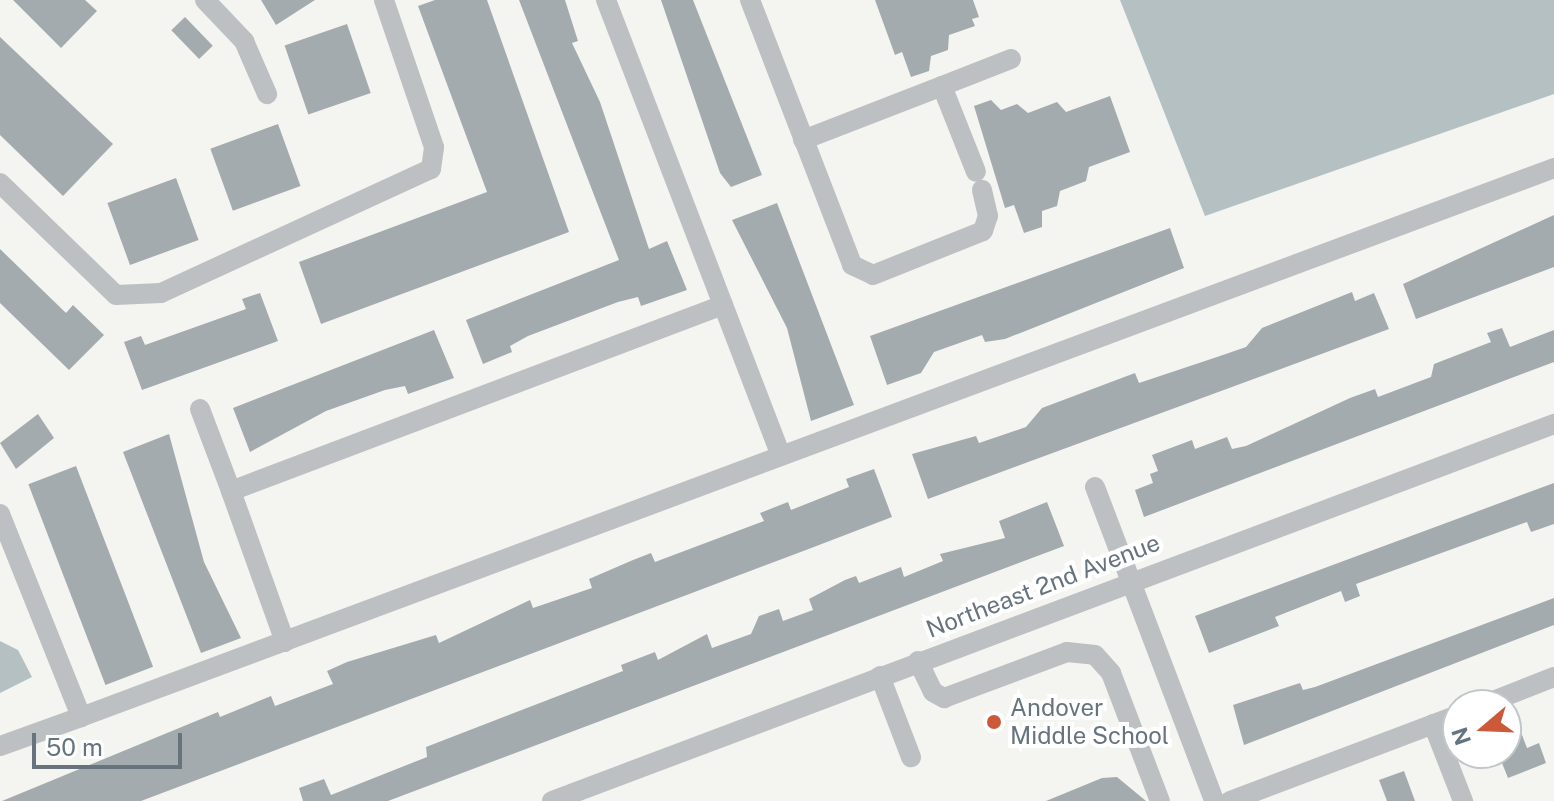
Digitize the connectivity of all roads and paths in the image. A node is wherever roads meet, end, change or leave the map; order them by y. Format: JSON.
{"nodes":[{"id":1,"x":205,"y":0,"type":"edge"},
{"id":2,"x":384,"y":0,"type":"edge"},
{"id":3,"x":606,"y":0,"type":"edge"},
{"id":4,"x":750,"y":0,"type":"edge"},
{"id":5,"x":1011,"y":59,"type":"dead end"},
{"id":6,"x":942,"y":86,"type":"junction"},
{"id":7,"x":267,"y":94,"type":"dead end"},
{"id":8,"x":803,"y":140,"type":"junction"},
{"id":9,"x":1554,"y":168,"type":"edge"},
{"id":10,"x":0,"y":183,"type":"edge"},
{"id":11,"x":723,"y":305,"type":"junction"},
{"id":12,"x":200,"y":409,"type":"dead end"},
{"id":13,"x":1554,"y":424,"type":"edge"},
{"id":14,"x":781,"y":456,"type":"junction"},
{"id":15,"x":1095,"y":487,"type":"dead end"},
{"id":16,"x":231,"y":491,"type":"junction"},
{"id":17,"x":0,"y":514,"type":"edge"},
{"id":18,"x":1131,"y":580,"type":"junction"},
{"id":19,"x":285,"y":642,"type":"junction"},
{"id":20,"x":918,"y":661,"type":"junction"},
{"id":21,"x":880,"y":676,"type":"junction"},
{"id":22,"x":1554,"y":677,"type":"edge"},
{"id":23,"x":1522,"y":690,"type":"edge"},
{"id":24,"x":81,"y":717,"type":"junction"},
{"id":25,"x":1442,"y":721,"type":"edge"},
{"id":26,"x":1433,"y":724,"type":"junction"},
{"id":27,"x":0,"y":746,"type":"edge"},
{"id":28,"x":911,"y":757,"type":"dead end"},
{"id":29,"x":554,"y":801,"type":"edge"},
{"id":30,"x":1160,"y":801,"type":"edge"},
{"id":31,"x":1214,"y":801,"type":"edge"},
{"id":32,"x":1230,"y":801,"type":"edge"},
{"id":33,"x":1463,"y":801,"type":"edge"}],
"edges":[{"from":1,"to":7,"type":"street"},
{"from":2,"to":10,"type":"street"},
{"from":3,"to":11,"type":"street"},
{"from":4,"to":8,"type":"street"},
{"from":5,"to":6,"type":"street"},
{"from":6,"to":8,"type":"street"},
{"from":6,"to":8,"type":"street"},
{"from":9,"to":14,"type":"street"},
{"from":11,"to":14,"type":"street"},
{"from":11,"to":16,"type":"street"},
{"from":12,"to":16,"type":"street"},
{"from":13,"to":18,"type":"street","name":"Northeast 2nd Avenue"},
{"from":14,"to":19,"type":"street"},
{"from":15,"to":18,"type":"street"},
{"from":16,"to":19,"type":"street"},
{"from":17,"to":24,"type":"street"},
{"from":18,"to":20,"type":"street","name":"Northeast 2nd Avenue"},
{"from":18,"to":31,"type":"street"},
{"from":19,"to":24,"type":"street"},
{"from":20,"to":21,"type":"street","name":"Northeast 2nd Avenue"},
{"from":20,"to":30,"type":"street"},
{"from":21,"to":28,"type":"street"},
{"from":21,"to":29,"type":"street","name":"Northeast 2nd Avenue"},
{"from":22,"to":23,"type":"street"},
{"from":24,"to":27,"type":"street"},
{"from":25,"to":26,"type":"street"},
{"from":26,"to":32,"type":"street"},
{"from":26,"to":33,"type":"street"}]}
